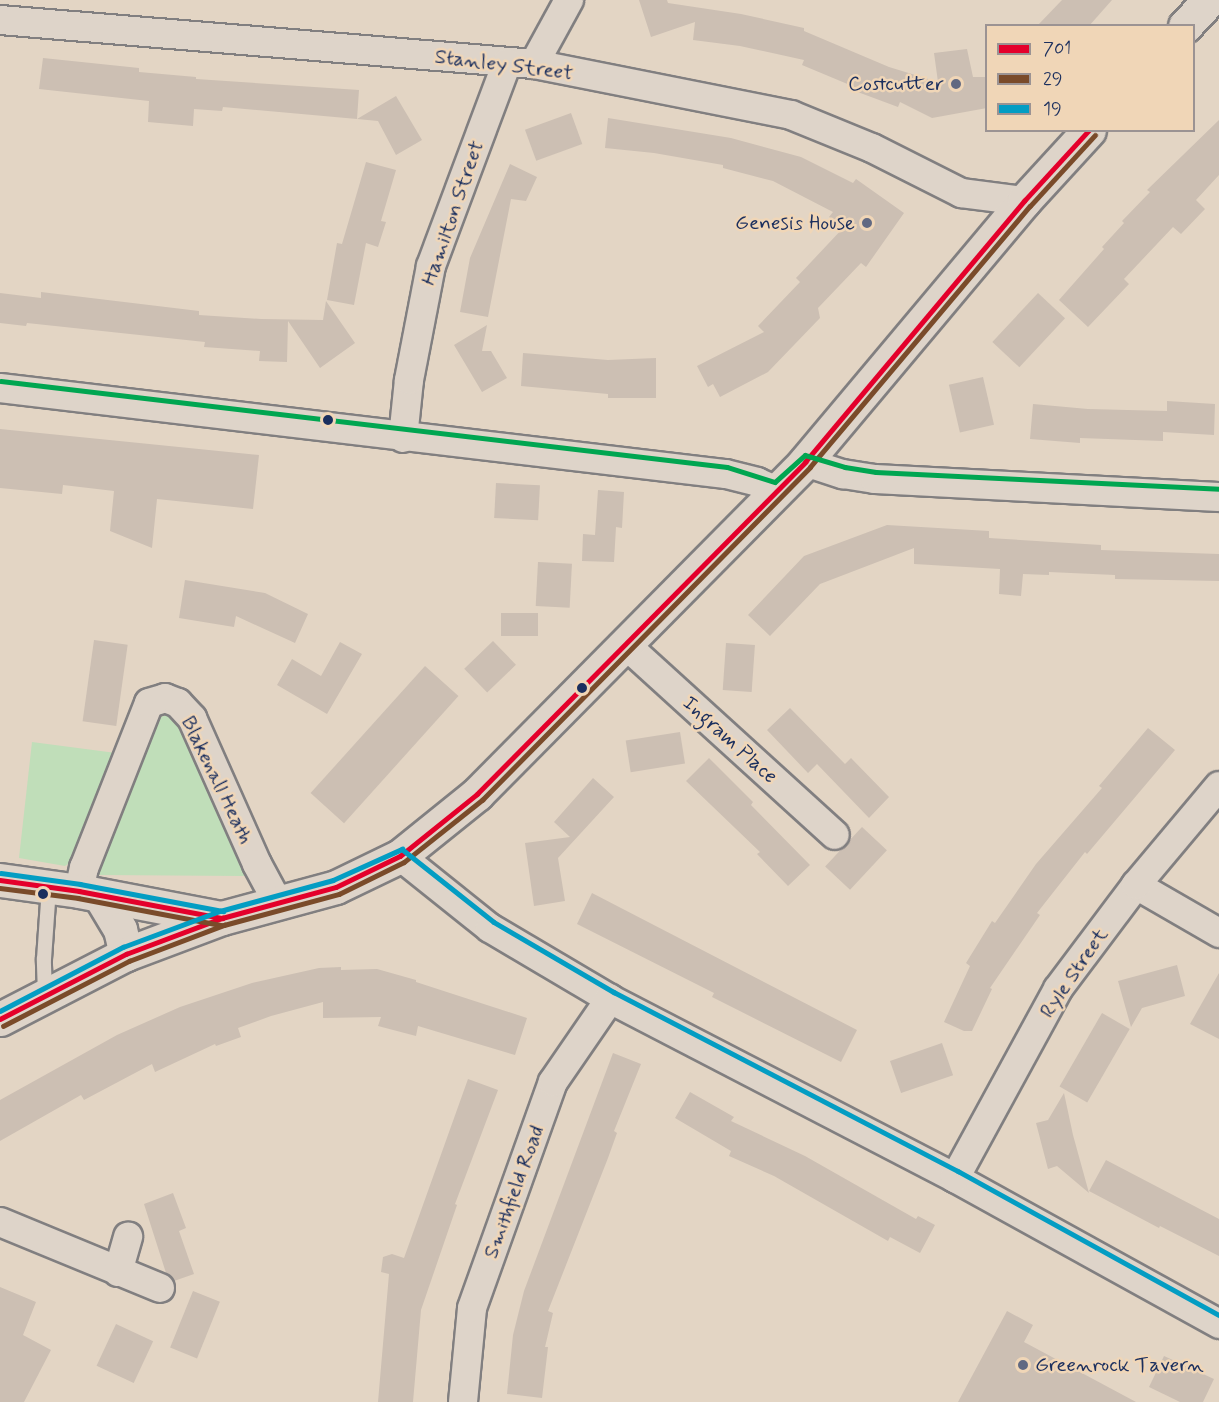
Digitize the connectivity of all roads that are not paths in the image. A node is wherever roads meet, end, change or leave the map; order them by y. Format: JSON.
{"nodes":[{"id":1,"x":569,"y":0,"type":"edge"},
{"id":2,"x":1209,"y":0,"type":"edge"},
{"id":3,"x":0,"y":20,"type":"edge"},
{"id":4,"x":1187,"y":24,"type":"edge"},
{"id":5,"x":521,"y":63,"type":"junction"},
{"id":6,"x":1087,"y":132,"type":"edge"},
{"id":7,"x":1024,"y":201,"type":"junction"},
{"id":8,"x":0,"y":388,"type":"edge"},
{"id":9,"x":403,"y":438,"type":"junction"},
{"id":10,"x":805,"y":462,"type":"junction"},
{"id":11,"x":777,"y":491,"type":"junction"},
{"id":12,"x":1219,"y":497,"type":"edge"},
{"id":13,"x":626,"y":645,"type":"junction"},
{"id":14,"x":1219,"y":786,"type":"edge"},
{"id":15,"x":834,"y":835,"type":"dead end"},
{"id":16,"x":400,"y":856,"type":"junction"},
{"id":17,"x":0,"y":880,"type":"edge"},
{"id":18,"x":1136,"y":885,"type":"junction"},
{"id":19,"x":76,"y":892,"type":"junction"},
{"id":20,"x":278,"y":903,"type":"junction"},
{"id":21,"x":222,"y":918,"type":"junction"},
{"id":22,"x":1219,"y":933,"type":"edge"},
{"id":23,"x":126,"y":954,"type":"junction"},
{"id":24,"x":45,"y":994,"type":"junction"},
{"id":25,"x":610,"y":999,"type":"junction"},
{"id":26,"x":0,"y":1019,"type":"edge"},
{"id":27,"x":955,"y":1178,"type":"junction"},
{"id":28,"x":0,"y":1222,"type":"edge"},
{"id":29,"x":128,"y":1236,"type":"dead end"},
{"id":30,"x":118,"y":1272,"type":"junction"},
{"id":31,"x":159,"y":1288,"type":"dead end"},
{"id":32,"x":1219,"y":1324,"type":"edge"},
{"id":33,"x":463,"y":1402,"type":"edge"}],
"edges":[{"from":1,"to":5,"type":"street","name":"Hamilton Street"},
{"from":2,"to":4,"type":"street"},
{"from":3,"to":5,"type":"street","name":"Stanley Street"},
{"from":5,"to":7,"type":"street","name":"Stanley Street"},
{"from":5,"to":9,"type":"street","name":"Hamilton Street"},
{"from":6,"to":7,"type":"street"},
{"from":7,"to":10,"type":"street"},
{"from":8,"to":9,"type":"street"},
{"from":9,"to":11,"type":"street"},
{"from":10,"to":11,"type":"street"},
{"from":10,"to":12,"type":"street"},
{"from":11,"to":13,"type":"street"},
{"from":13,"to":15,"type":"street","name":"Ingram Place"},
{"from":13,"to":16,"type":"street"},
{"from":14,"to":18,"type":"street","name":"Ryle Street"},
{"from":16,"to":20,"type":"street"},
{"from":16,"to":25,"type":"street"},
{"from":17,"to":19,"type":"street"},
{"from":18,"to":22,"type":"street"},
{"from":18,"to":27,"type":"street","name":"Ryle Street"},
{"from":19,"to":20,"type":"street","name":"Blakenall Heath"},
{"from":19,"to":21,"type":"street"},
{"from":19,"to":23,"type":"street"},
{"from":19,"to":24,"type":"lane"},
{"from":20,"to":21,"type":"street"},
{"from":21,"to":23,"type":"street"},
{"from":23,"to":24,"type":"street"},
{"from":24,"to":26,"type":"street"},
{"from":25,"to":27,"type":"street"},
{"from":25,"to":33,"type":"street","name":"Smithfield Road"},
{"from":27,"to":32,"type":"street"},
{"from":28,"to":30,"type":"street"},
{"from":29,"to":30,"type":"street"},
{"from":30,"to":31,"type":"street"}]}
